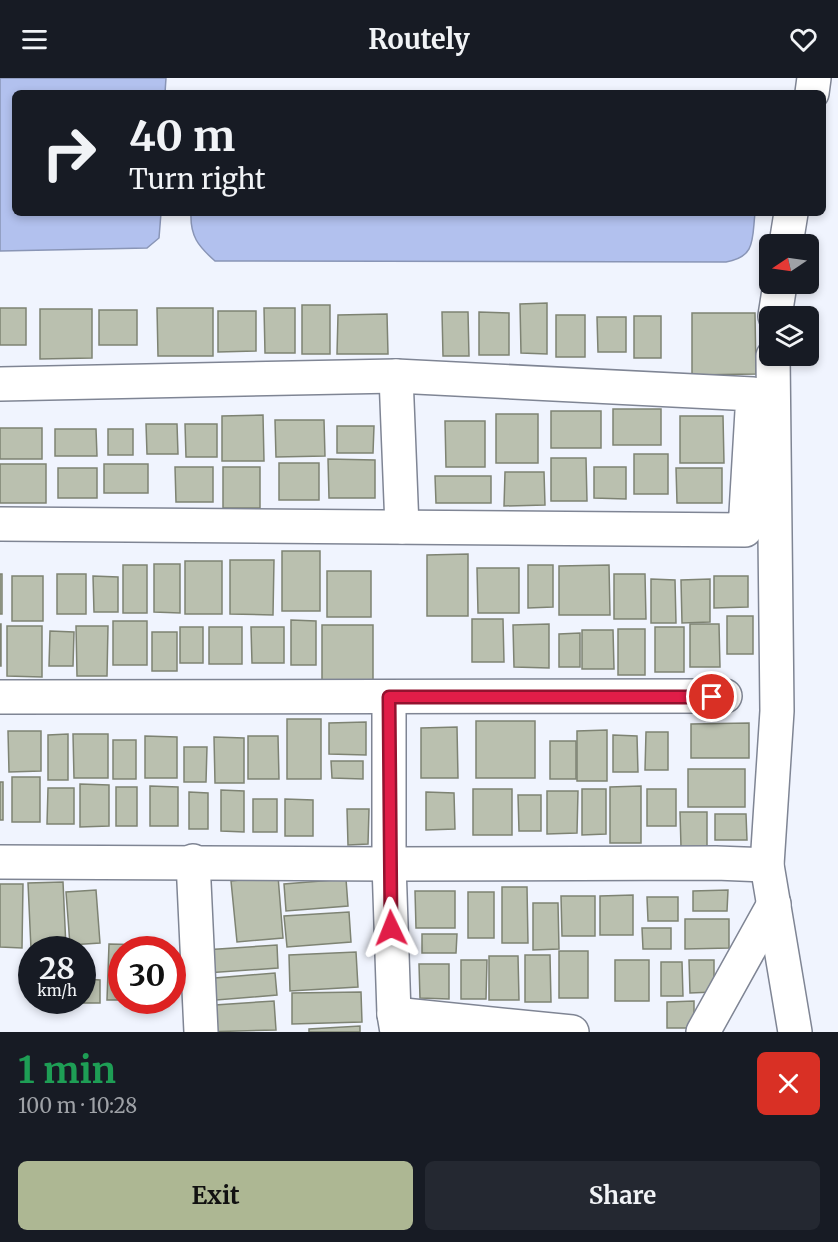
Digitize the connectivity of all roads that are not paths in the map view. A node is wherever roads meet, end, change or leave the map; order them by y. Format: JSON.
{"nodes":[{"id":1,"x":791,"y":216,"type":"edge"},
{"id":2,"x":788,"y":234,"type":"edge"},
{"id":3,"x":773,"y":366,"type":"edge"},
{"id":4,"x":396,"y":376,"type":"junction"},
{"id":5,"x":0,"y":384,"type":"edge"},
{"id":6,"x":0,"y":524,"type":"edge"},
{"id":7,"x":402,"y":527,"type":"junction"},
{"id":8,"x":725,"y":696,"type":"dead end"},
{"id":9,"x":0,"y":697,"type":"edge"},
{"id":10,"x":389,"y":697,"type":"junction"},
{"id":11,"x":193,"y":861,"type":"junction"},
{"id":12,"x":0,"y":862,"type":"edge"},
{"id":13,"x":388,"y":864,"type":"junction"},
{"id":14,"x":767,"y":865,"type":"junction"},
{"id":15,"x":774,"y":904,"type":"junction"},
{"id":16,"x":396,"y":1023,"type":"edge"},
{"id":17,"x":201,"y":1032,"type":"edge"},
{"id":18,"x":556,"y":1032,"type":"edge"},
{"id":19,"x":703,"y":1032,"type":"edge"},
{"id":20,"x":795,"y":1032,"type":"edge"}],
"edges":[{"from":1,"to":2,"type":"street"},
{"from":3,"to":14,"type":"street"},
{"from":4,"to":5,"type":"street"},
{"from":4,"to":7,"type":"street"},
{"from":4,"to":7,"type":"street"},
{"from":6,"to":7,"type":"street"},
{"from":8,"to":10,"type":"street"},
{"from":9,"to":10,"type":"street"},
{"from":10,"to":13,"type":"street"},
{"from":11,"to":12,"type":"street"},
{"from":11,"to":13,"type":"street"},
{"from":11,"to":17,"type":"street"},
{"from":13,"to":14,"type":"street"},
{"from":13,"to":16,"type":"street"},
{"from":14,"to":15,"type":"street"},
{"from":15,"to":19,"type":"street"},
{"from":15,"to":20,"type":"street"},
{"from":16,"to":18,"type":"street"}]}
